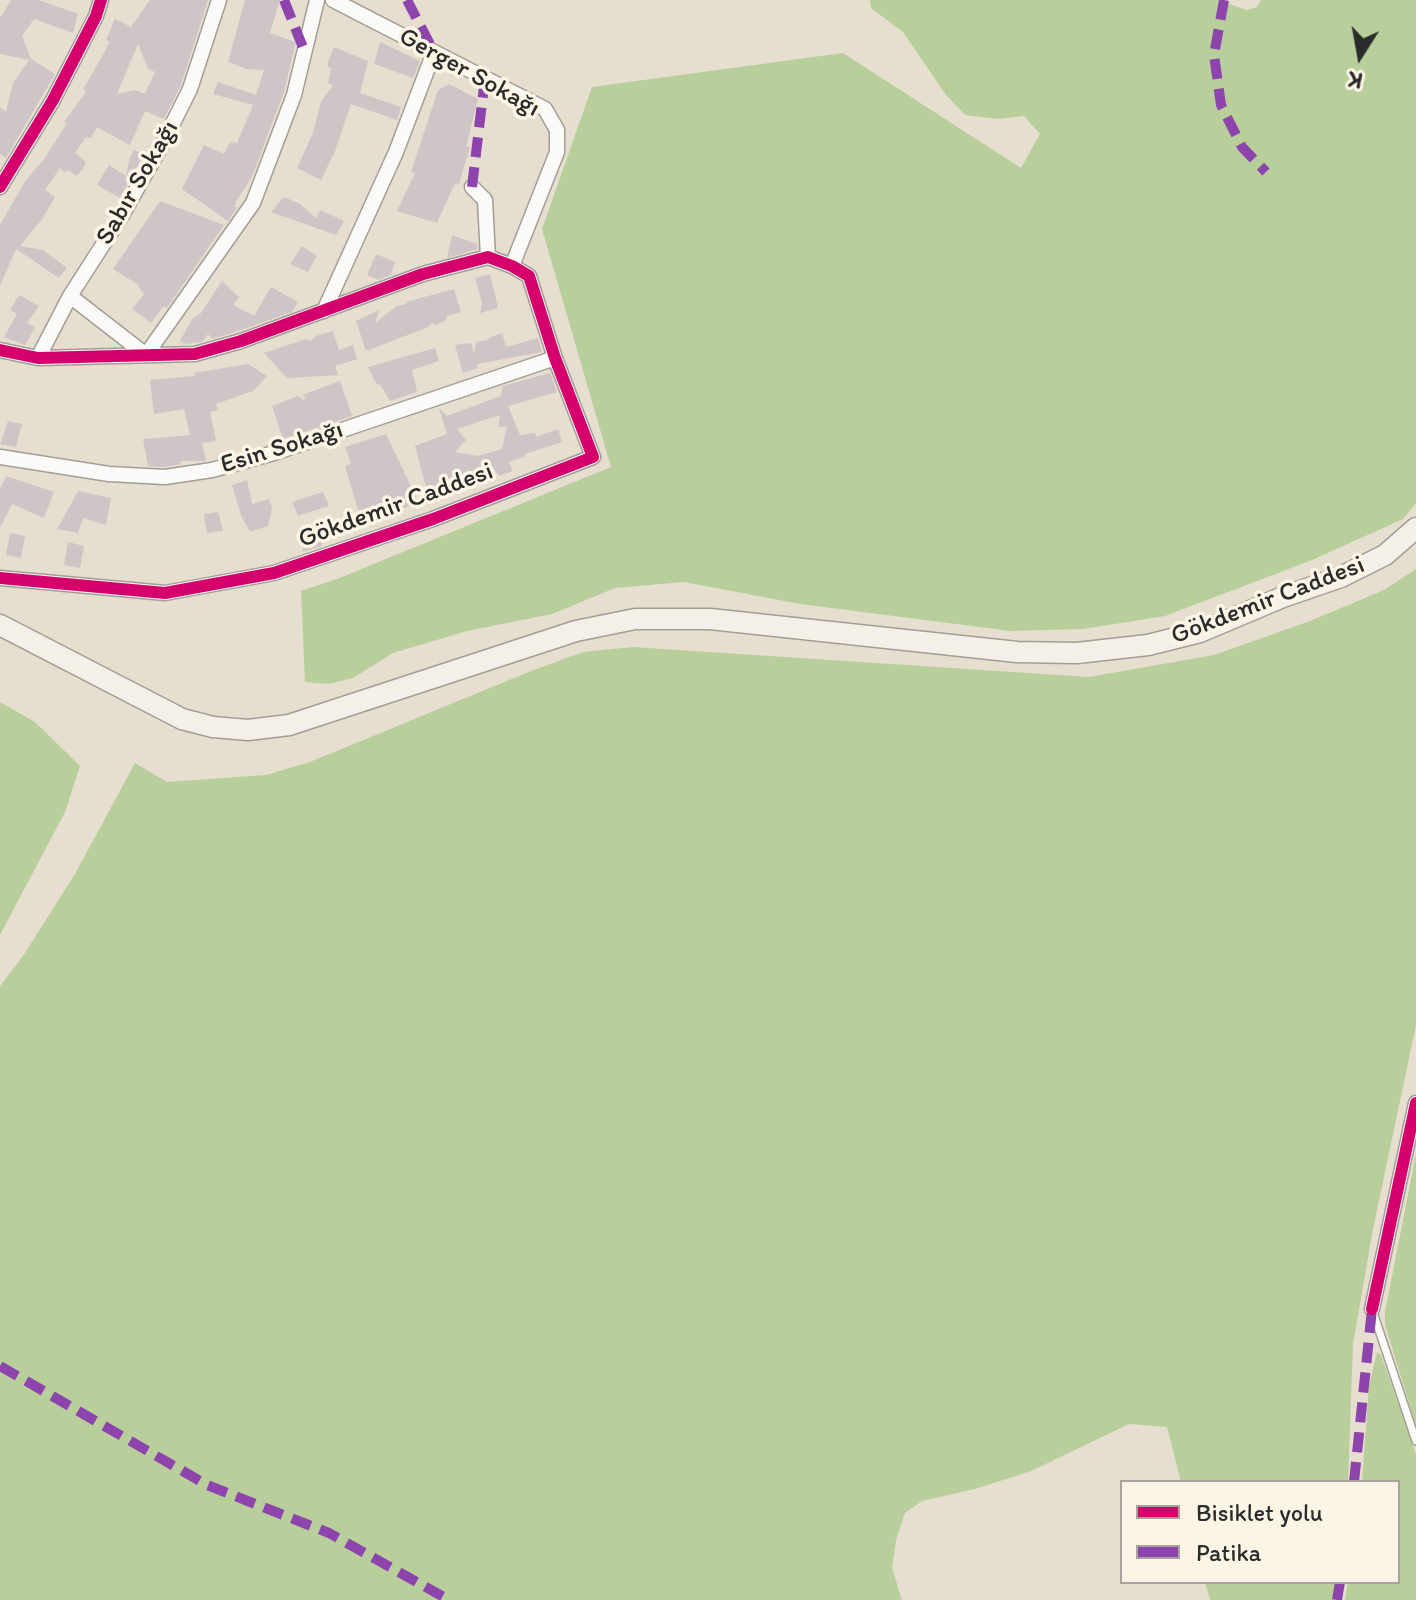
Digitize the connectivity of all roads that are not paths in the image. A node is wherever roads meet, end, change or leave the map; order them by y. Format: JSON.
{"nodes":[{"id":1,"x":101,"y":0,"type":"edge"},
{"id":2,"x":219,"y":0,"type":"edge"},
{"id":3,"x":317,"y":0,"type":"edge"},
{"id":4,"x":333,"y":0,"type":"edge"},
{"id":5,"x":434,"y":52,"type":"junction"},
{"id":6,"x":0,"y":187,"type":"edge"},
{"id":7,"x":472,"y":187,"type":"dead end"},
{"id":8,"x":488,"y":257,"type":"junction"},
{"id":9,"x":512,"y":266,"type":"junction"},
{"id":10,"x":70,"y":296,"type":"junction"},
{"id":11,"x":324,"y":311,"type":"junction"},
{"id":12,"x":0,"y":350,"type":"edge"},
{"id":13,"x":146,"y":355,"type":"junction"},
{"id":14,"x":38,"y":358,"type":"junction"},
{"id":15,"x":555,"y":358,"type":"junction"},
{"id":16,"x":0,"y":457,"type":"edge"},
{"id":17,"x":1416,"y":528,"type":"edge"},
{"id":18,"x":0,"y":578,"type":"edge"},
{"id":19,"x":0,"y":625,"type":"edge"},
{"id":20,"x":1416,"y":1103,"type":"edge"},
{"id":21,"x":1372,"y":1309,"type":"joint"},
{"id":22,"x":1416,"y":1441,"type":"edge"}],
"edges":[{"from":1,"to":6,"type":"street"},
{"from":2,"to":10,"type":"street","name":"Sabır Sokağı"},
{"from":3,"to":13,"type":"street"},
{"from":4,"to":5,"type":"street","name":"Gerger Sokağı"},
{"from":5,"to":9,"type":"street","name":"Gerger Sokağı"},
{"from":5,"to":11,"type":"street"},
{"from":7,"to":8,"type":"street"},
{"from":8,"to":9,"type":"street"},
{"from":8,"to":11,"type":"street"},
{"from":9,"to":15,"type":"street","name":"Gökdemir Caddesi"},
{"from":10,"to":13,"type":"street"},
{"from":10,"to":14,"type":"street","name":"Sabır Sokağı"},
{"from":11,"to":13,"type":"street"},
{"from":12,"to":14,"type":"street"},
{"from":13,"to":14,"type":"street"},
{"from":15,"to":16,"type":"street","name":"Esin Sokağı"},
{"from":15,"to":18,"type":"street","name":"Gökdemir Caddesi"},
{"from":17,"to":19,"type":"main road","name":"Gökdemir Caddesi"},
{"from":20,"to":21,"type":"street"},
{"from":21,"to":22,"type":"lane"}]}
